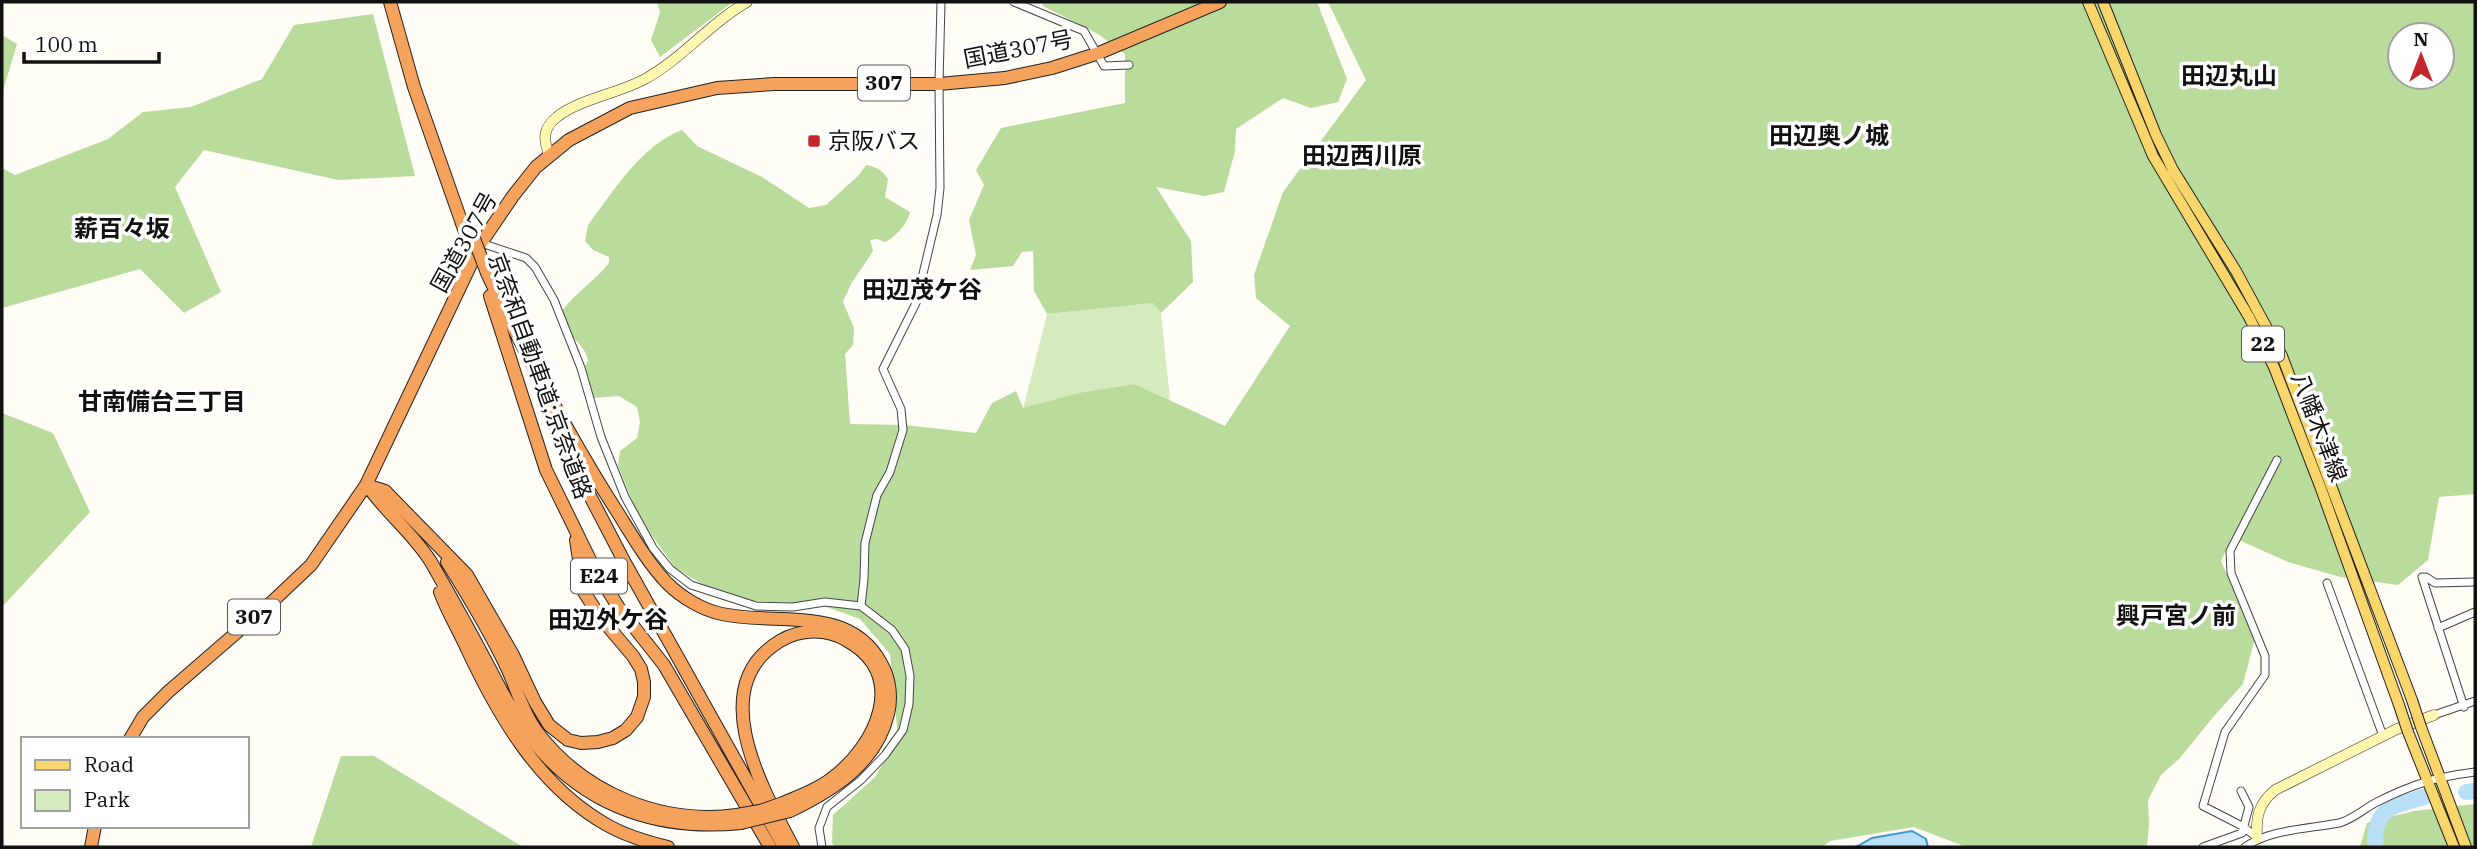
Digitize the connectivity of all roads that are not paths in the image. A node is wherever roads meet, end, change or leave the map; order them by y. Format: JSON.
{"nodes":[{"id":1,"x":390,"y":2,"type":"edge"},
{"id":2,"x":395,"y":2,"type":"edge"},
{"id":3,"x":747,"y":2,"type":"edge"},
{"id":4,"x":941,"y":2,"type":"edge"},
{"id":5,"x":1014,"y":2,"type":"edge"},
{"id":6,"x":1220,"y":2,"type":"edge"},
{"id":7,"x":2088,"y":2,"type":"edge"},
{"id":8,"x":2103,"y":2,"type":"edge"},
{"id":9,"x":1096,"y":54,"type":"junction"},
{"id":10,"x":1129,"y":65,"type":"dead end"},
{"id":11,"x":939,"y":84,"type":"junction"},
{"id":12,"x":550,"y":154,"type":"junction"},
{"id":13,"x":468,"y":230,"type":"junction"},
{"id":14,"x":481,"y":243,"type":"junction"},
{"id":15,"x":485,"y":275,"type":"junction"},
{"id":16,"x":499,"y":300,"type":"junction"},
{"id":17,"x":2277,"y":460,"type":"dead end"},
{"id":18,"x":366,"y":485,"type":"junction"},
{"id":19,"x":573,"y":526,"type":"junction"},
{"id":20,"x":435,"y":544,"type":"junction"},
{"id":21,"x":429,"y":560,"type":"junction"},
{"id":22,"x":2475,"y":582,"type":"edge"},
{"id":23,"x":2327,"y":583,"type":"dead end"},
{"id":24,"x":861,"y":606,"type":"junction"},
{"id":25,"x":2475,"y":612,"type":"edge"},
{"id":26,"x":2438,"y":628,"type":"junction"},
{"id":27,"x":2475,"y":701,"type":"edge"},
{"id":28,"x":2463,"y":707,"type":"junction"},
{"id":29,"x":2434,"y":715,"type":"joint"},
{"id":30,"x":2383,"y":736,"type":"junction"},
{"id":31,"x":131,"y":737,"type":"edge"},
{"id":32,"x":2475,"y":772,"type":"edge"},
{"id":33,"x":2440,"y":776,"type":"junction"},
{"id":34,"x":2427,"y":780,"type":"junction"},
{"id":35,"x":2241,"y":791,"type":"dead end"},
{"id":36,"x":786,"y":807,"type":"junction"},
{"id":37,"x":739,"y":819,"type":"junction"},
{"id":38,"x":2244,"y":827,"type":"junction"},
{"id":39,"x":95,"y":828,"type":"edge"},
{"id":40,"x":2257,"y":838,"type":"junction"},
{"id":41,"x":91,"y":847,"type":"edge"},
{"id":42,"x":668,"y":847,"type":"edge"},
{"id":43,"x":770,"y":847,"type":"edge"},
{"id":44,"x":783,"y":847,"type":"edge"},
{"id":45,"x":793,"y":847,"type":"edge"},
{"id":46,"x":822,"y":847,"type":"edge"},
{"id":47,"x":2203,"y":847,"type":"edge"},
{"id":48,"x":2245,"y":847,"type":"edge"},
{"id":49,"x":2454,"y":847,"type":"edge"},
{"id":50,"x":2466,"y":847,"type":"edge"}],
"edges":[{"from":1,"to":13,"type":"highway","name":"京奈和自動車道;京奈道路","number":"E24"},
{"from":2,"to":13,"type":"highway","name":"京奈和自動車道;京奈道路","number":"E24"},
{"from":3,"to":12,"type":"street"},
{"from":4,"to":11,"type":"street"},
{"from":5,"to":9,"type":"street"},
{"from":6,"to":9,"type":"highway","name":"国道307号","number":"307"},
{"from":7,"to":34,"type":"main road","name":"八幡木津線","number":"22","bridge":true},
{"from":8,"to":33,"type":"main road","name":"八幡木津線","number":"22","bridge":true},
{"from":9,"to":10,"type":"street"},
{"from":9,"to":11,"type":"highway","name":"国道307号","number":"307"},
{"from":11,"to":12,"type":"highway","name":"国道307号","number":"307"},
{"from":11,"to":24,"type":"street"},
{"from":12,"to":14,"type":"highway","name":"国道307号","number":"307"},
{"from":13,"to":15,"type":"highway","name":"京奈和自動車道;京奈道路","number":"E24"},
{"from":14,"to":18,"type":"highway","name":"国道307号","number":"307"},
{"from":14,"to":24,"type":"street"},
{"from":15,"to":16,"type":"highway","name":"京奈和自動車道;京奈道路","number":"E24"},
{"from":15,"to":19,"type":"highway","name":"京奈和自動車道;京奈道路","number":"E24"},
{"from":16,"to":36,"type":"highway"},
{"from":16,"to":44,"type":"highway","name":"京奈和自動車道;京奈道路","number":"E24"},
{"from":17,"to":38,"type":"street"},
{"from":18,"to":20,"type":"highway"},
{"from":18,"to":21,"type":"highway"},
{"from":18,"to":31,"type":"highway","name":"国道307号","number":"307"},
{"from":19,"to":20,"type":"highway"},
{"from":19,"to":43,"type":"highway","name":"京奈和自動車道;京奈道路","number":"E24"},
{"from":20,"to":37,"type":"highway"},
{"from":21,"to":37,"type":"highway"},
{"from":21,"to":42,"type":"highway"},
{"from":22,"to":26,"type":"street"},
{"from":23,"to":30,"type":"street"},
{"from":24,"to":46,"type":"street"},
{"from":25,"to":26,"type":"street"},
{"from":26,"to":28,"type":"street"},
{"from":27,"to":28,"type":"street"},
{"from":28,"to":29,"type":"street"},
{"from":29,"to":30,"type":"street"},
{"from":30,"to":40,"type":"street"},
{"from":32,"to":33,"type":"street"},
{"from":33,"to":34,"type":"street"},
{"from":33,"to":50,"type":"main road","name":"八幡木津線","number":"22"},
{"from":34,"to":40,"type":"street"},
{"from":34,"to":49,"type":"main road","name":"八幡木津線","number":"22"},
{"from":35,"to":38,"type":"street"},
{"from":36,"to":37,"type":"highway","bridge":true},
{"from":36,"to":45,"type":"highway"},
{"from":38,"to":40,"type":"street"},
{"from":38,"to":47,"type":"street"},
{"from":39,"to":41,"type":"highway"},
{"from":40,"to":48,"type":"street"}]}
